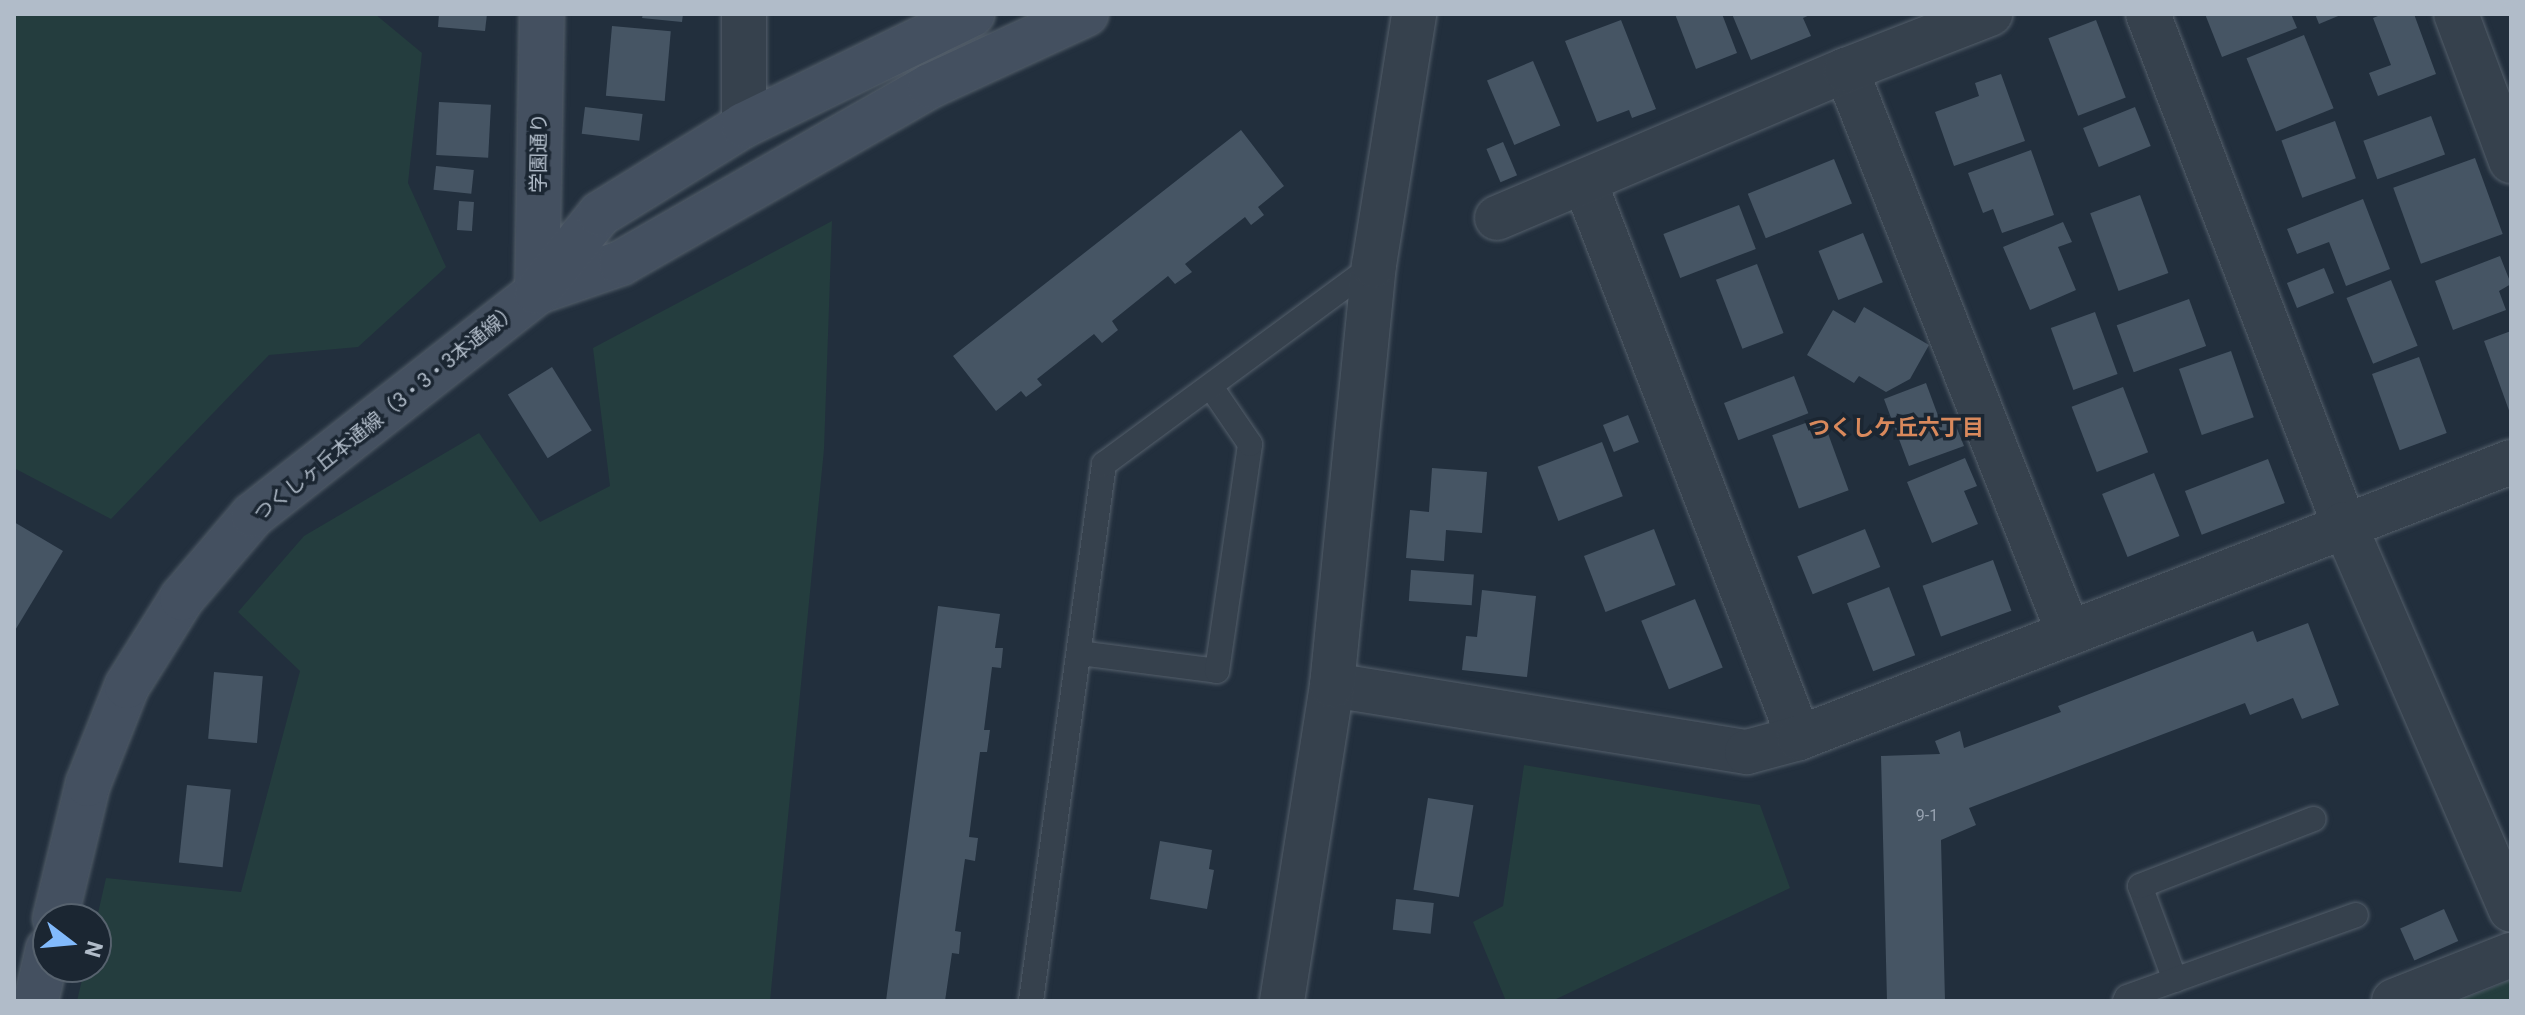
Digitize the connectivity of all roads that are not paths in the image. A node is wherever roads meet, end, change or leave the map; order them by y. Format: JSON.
{"nodes":[{"id":1,"x":542,"y":14,"type":"edge"},
{"id":2,"x":744,"y":14,"type":"edge"},
{"id":3,"x":973,"y":14,"type":"edge"},
{"id":4,"x":1086,"y":14,"type":"edge"},
{"id":5,"x":1414,"y":14,"type":"edge"},
{"id":6,"x":1990,"y":14,"type":"edge"},
{"id":7,"x":2148,"y":14,"type":"edge"},
{"id":8,"x":2456,"y":14,"type":"edge"},
{"id":9,"x":1846,"y":70,"type":"junction"},
{"id":10,"x":744,"y":125,"type":"junction"},
{"id":11,"x":2511,"y":161,"type":"edge"},
{"id":12,"x":1585,"y":183,"type":"junction"},
{"id":13,"x":1497,"y":218,"type":"dead end"},
{"id":14,"x":1374,"y":265,"type":"junction"},
{"id":15,"x":537,"y":292,"type":"junction"},
{"id":16,"x":1211,"y":387,"type":"junction"},
{"id":17,"x":2511,"y":462,"type":"edge"},
{"id":18,"x":2344,"y":524,"type":"junction"},
{"id":19,"x":2069,"y":634,"type":"junction"},
{"id":20,"x":1079,"y":653,"type":"junction"},
{"id":21,"x":1332,"y":685,"type":"junction"},
{"id":22,"x":1799,"y":738,"type":"junction"},
{"id":23,"x":2314,"y":819,"type":"dead end"},
{"id":24,"x":59,"y":903,"type":"edge"},
{"id":25,"x":2511,"y":909,"type":"edge"},
{"id":26,"x":2356,"y":915,"type":"dead end"},
{"id":27,"x":2511,"y":955,"type":"edge"},
{"id":28,"x":2175,"y":980,"type":"junction"},
{"id":29,"x":1031,"y":1001,"type":"edge"},
{"id":30,"x":1282,"y":1001,"type":"edge"},
{"id":31,"x":2125,"y":1001,"type":"edge"},
{"id":32,"x":2394,"y":1001,"type":"edge"}],
"edges":[{"from":1,"to":15,"type":"street","name":"学園通り"},
{"from":2,"to":10,"type":"street"},
{"from":3,"to":10,"type":"street","name":"つくしヶ丘本通線（3・3・3本通線）"},
{"from":4,"to":15,"type":"street","name":"つくしヶ丘本通線（3・3・3本通線）"},
{"from":5,"to":14,"type":"street"},
{"from":6,"to":9,"type":"street"},
{"from":7,"to":18,"type":"street"},
{"from":8,"to":11,"type":"street"},
{"from":9,"to":12,"type":"street"},
{"from":9,"to":19,"type":"street"},
{"from":10,"to":15,"type":"street","name":"つくしヶ丘本通線（3・3・3本通線）"},
{"from":12,"to":13,"type":"street"},
{"from":12,"to":22,"type":"street"},
{"from":14,"to":16,"type":"lane"},
{"from":14,"to":21,"type":"street"},
{"from":15,"to":24,"type":"street","name":"つくしヶ丘本通線（3・3・3本通線）"},
{"from":16,"to":20,"type":"lane"},
{"from":16,"to":20,"type":"lane"},
{"from":17,"to":18,"type":"street"},
{"from":18,"to":19,"type":"street"},
{"from":18,"to":25,"type":"street"},
{"from":19,"to":22,"type":"street"},
{"from":20,"to":29,"type":"lane"},
{"from":21,"to":22,"type":"street"},
{"from":21,"to":30,"type":"street"},
{"from":23,"to":28,"type":"lane"},
{"from":26,"to":28,"type":"lane"},
{"from":27,"to":32,"type":"street"},
{"from":28,"to":31,"type":"lane"}]}
